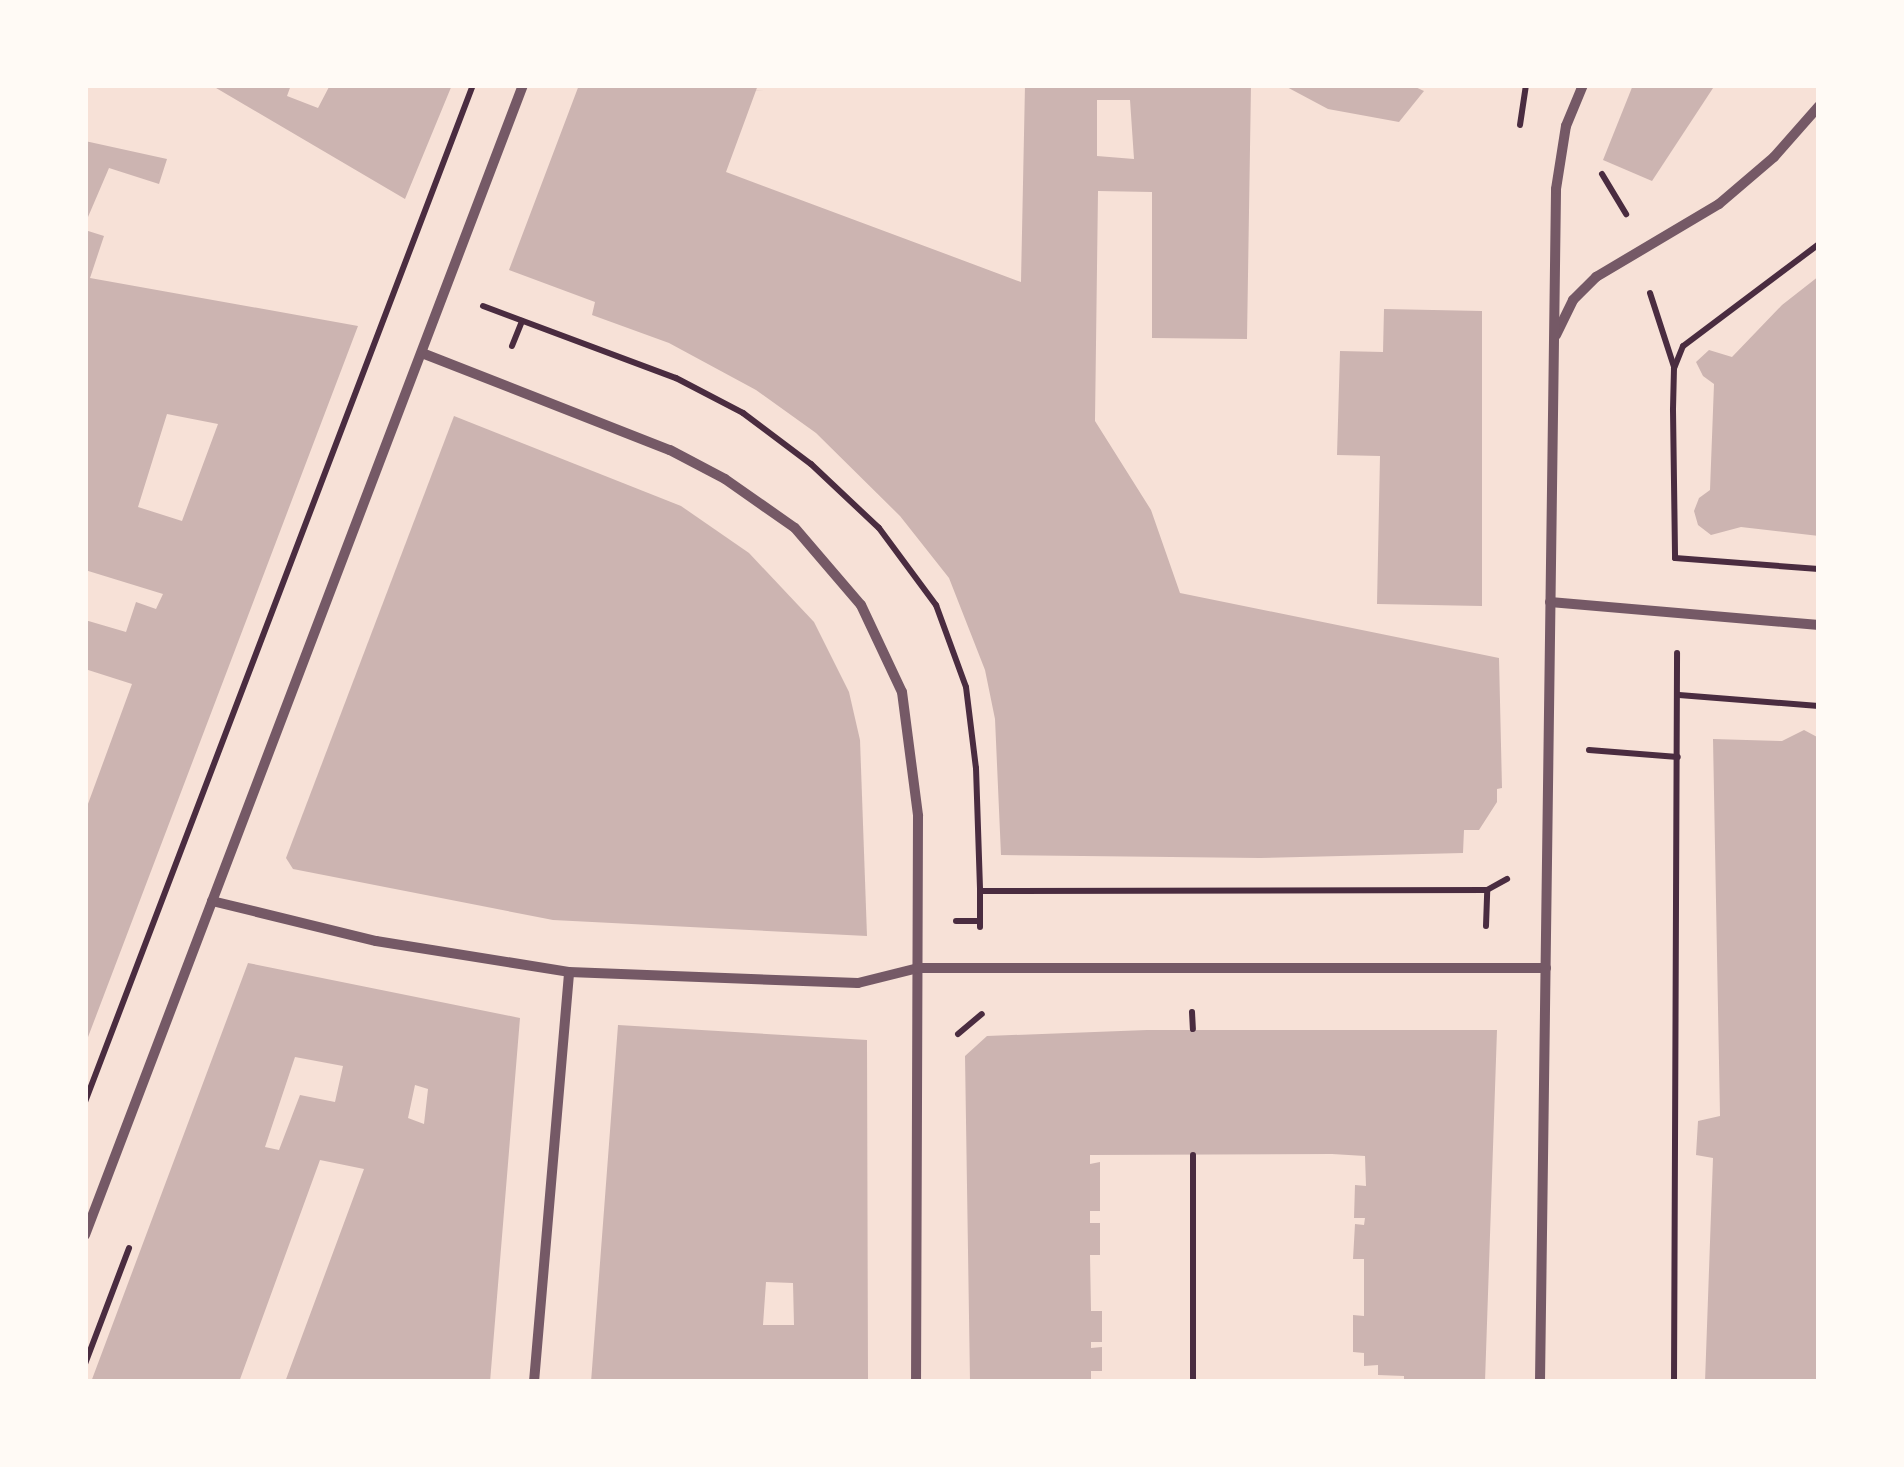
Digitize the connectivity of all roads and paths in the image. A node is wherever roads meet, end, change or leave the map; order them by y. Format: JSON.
{"nodes":[{"id":1,"x":473,"y":85,"type":"edge"},
{"id":2,"x":523,"y":85,"type":"edge"},
{"id":3,"x":1583,"y":85,"type":"edge"},
{"id":4,"x":1819,"y":106,"type":"edge"},
{"id":5,"x":1819,"y":244,"type":"edge"},
{"id":6,"x":1554,"y":340,"type":"junction"},
{"id":7,"x":422,"y":353,"type":"junction"},
{"id":8,"x":1819,"y":569,"type":"edge"},
{"id":9,"x":1550,"y":602,"type":"junction"},
{"id":10,"x":1819,"y":625,"type":"edge"},
{"id":11,"x":1677,"y":650,"type":"dead end"},
{"id":12,"x":1678,"y":695,"type":"junction"},
{"id":13,"x":1819,"y":706,"type":"edge"},
{"id":14,"x":1605,"y":751,"type":"dead end"},
{"id":15,"x":1678,"y":756,"type":"junction"},
{"id":16,"x":980,"y":891,"type":"dead end"},
{"id":17,"x":212,"y":901,"type":"junction"},
{"id":18,"x":980,"y":921,"type":"dead end"},
{"id":19,"x":918,"y":968,"type":"junction"},
{"id":20,"x":1546,"y":968,"type":"junction"},
{"id":21,"x":569,"y":972,"type":"junction"},
{"id":22,"x":1173,"y":1012,"type":"dead end"},
{"id":23,"x":1192,"y":1012,"type":"junction"},
{"id":24,"x":1212,"y":1012,"type":"dead end"},
{"id":25,"x":997,"y":1014,"type":"dead end"},
{"id":26,"x":1193,"y":1029,"type":"dead end"},
{"id":27,"x":948,"y":1046,"type":"dead end"},
{"id":28,"x":85,"y":1102,"type":"edge"},
{"id":29,"x":1194,"y":1155,"type":"dead end"},
{"id":30,"x":85,"y":1236,"type":"edge"},
{"id":31,"x":134,"y":1236,"type":"dead end"},
{"id":32,"x":85,"y":1364,"type":"edge"},
{"id":33,"x":534,"y":1382,"type":"edge"},
{"id":34,"x":916,"y":1382,"type":"edge"},
{"id":35,"x":1193,"y":1382,"type":"edge"},
{"id":36,"x":1540,"y":1382,"type":"edge"},
{"id":37,"x":1674,"y":1382,"type":"edge"}],
"edges":[{"from":1,"to":28,"type":"path"},
{"from":2,"to":7,"type":"street"},
{"from":3,"to":6,"type":"street"},
{"from":4,"to":6,"type":"street"},
{"from":5,"to":8,"type":"path"},
{"from":6,"to":9,"type":"street"},
{"from":7,"to":17,"type":"street"},
{"from":7,"to":19,"type":"street"},
{"from":9,"to":10,"type":"street"},
{"from":9,"to":20,"type":"street"},
{"from":11,"to":12,"type":"path"},
{"from":12,"to":13,"type":"path"},
{"from":12,"to":15,"type":"path"},
{"from":14,"to":15,"type":"path"},
{"from":15,"to":37,"type":"path"},
{"from":16,"to":18,"type":"path"},
{"from":17,"to":21,"type":"street"},
{"from":17,"to":30,"type":"street"},
{"from":19,"to":20,"type":"street"},
{"from":19,"to":21,"type":"street"},
{"from":19,"to":34,"type":"street"},
{"from":20,"to":36,"type":"street"},
{"from":21,"to":33,"type":"street"},
{"from":22,"to":23,"type":"path"},
{"from":23,"to":24,"type":"path"},
{"from":23,"to":26,"type":"path"},
{"from":25,"to":27,"type":"path"},
{"from":29,"to":35,"type":"path"},
{"from":31,"to":32,"type":"path"}]}
